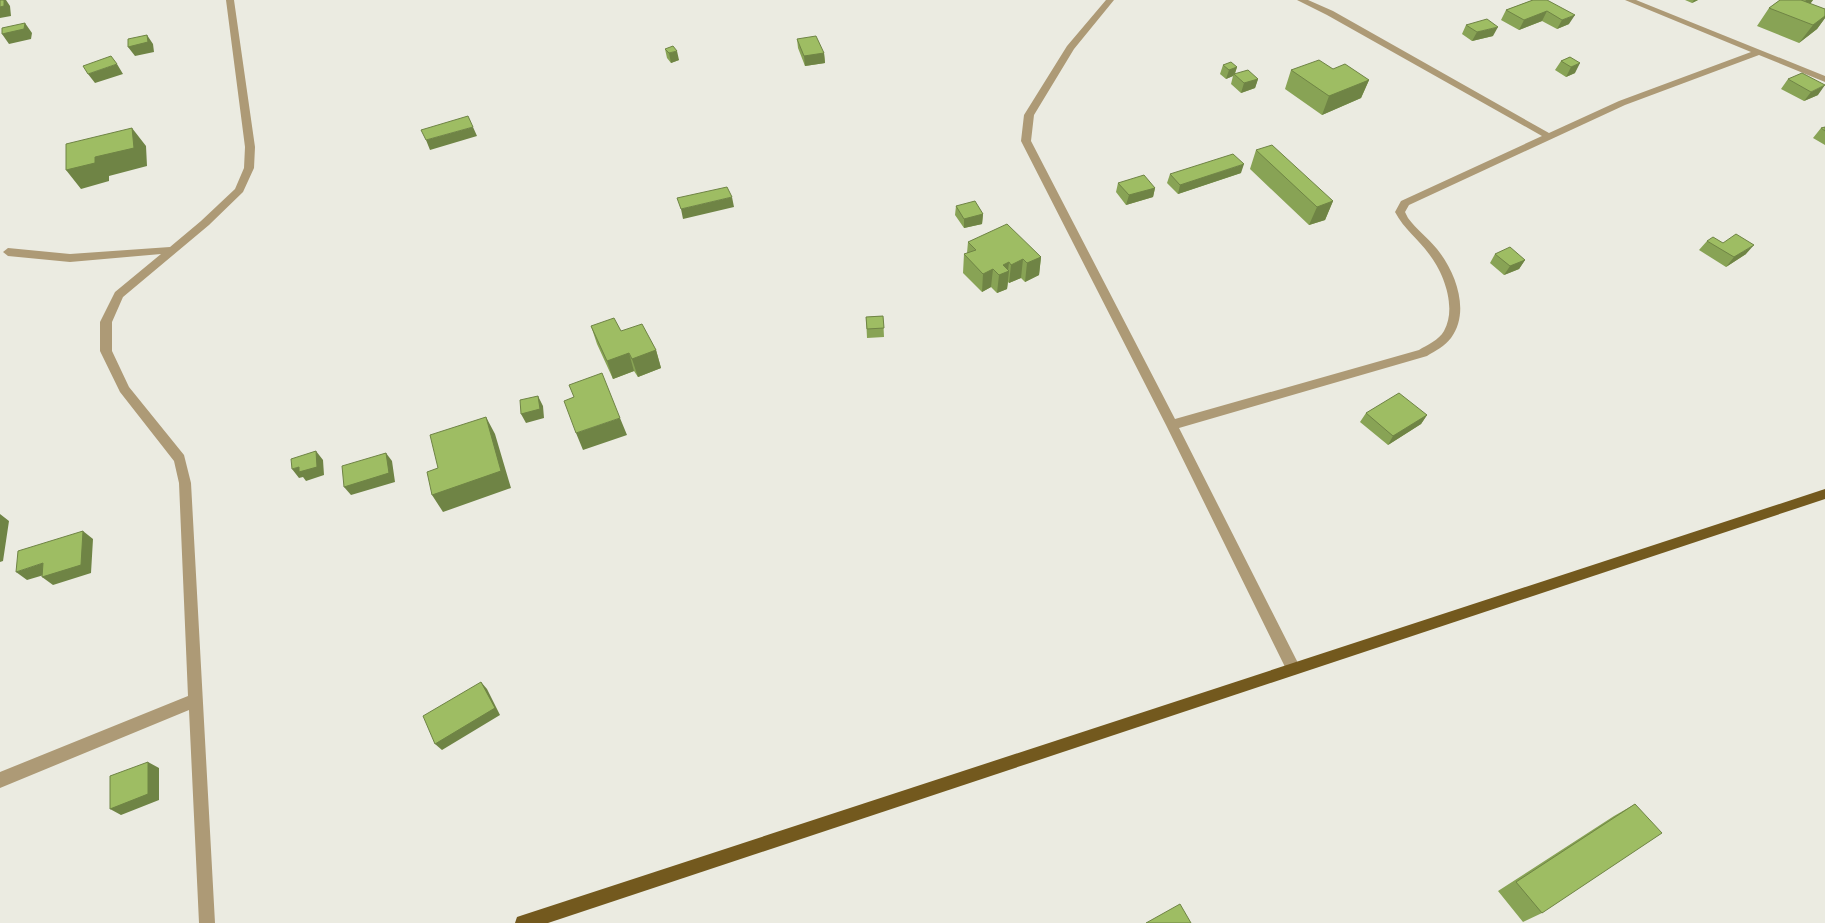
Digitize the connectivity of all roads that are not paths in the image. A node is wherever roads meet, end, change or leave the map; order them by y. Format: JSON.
{"nodes":[{"id":1,"x":230,"y":0,"type":"edge"},
{"id":2,"x":1110,"y":0,"type":"edge"},
{"id":3,"x":1301,"y":0,"type":"edge"},
{"id":4,"x":1628,"y":0,"type":"edge"},
{"id":5,"x":1760,"y":52,"type":"junction"},
{"id":6,"x":1825,"y":79,"type":"edge"},
{"id":7,"x":1550,"y":137,"type":"junction"},
{"id":8,"x":172,"y":250,"type":"junction"},
{"id":9,"x":8,"y":252,"type":"dead end"},
{"id":10,"x":1172,"y":425,"type":"junction"},
{"id":11,"x":1825,"y":494,"type":"edge"},
{"id":12,"x":1293,"y":668,"type":"junction"},
{"id":13,"x":196,"y":700,"type":"junction"},
{"id":14,"x":0,"y":780,"type":"edge"},
{"id":15,"x":207,"y":923,"type":"edge"},
{"id":16,"x":523,"y":923,"type":"edge"}],
"edges":[{"from":1,"to":8,"type":"street"},
{"from":2,"to":10,"type":"street"},
{"from":3,"to":7,"type":"street"},
{"from":4,"to":5,"type":"street"},
{"from":5,"to":6,"type":"street"},
{"from":5,"to":7,"type":"street"},
{"from":7,"to":10,"type":"street"},
{"from":8,"to":9,"type":"street"},
{"from":8,"to":13,"type":"street"},
{"from":10,"to":12,"type":"street"},
{"from":11,"to":12,"type":"main road"},
{"from":12,"to":16,"type":"main road"},
{"from":13,"to":14,"type":"street"},
{"from":13,"to":15,"type":"street"}]}
